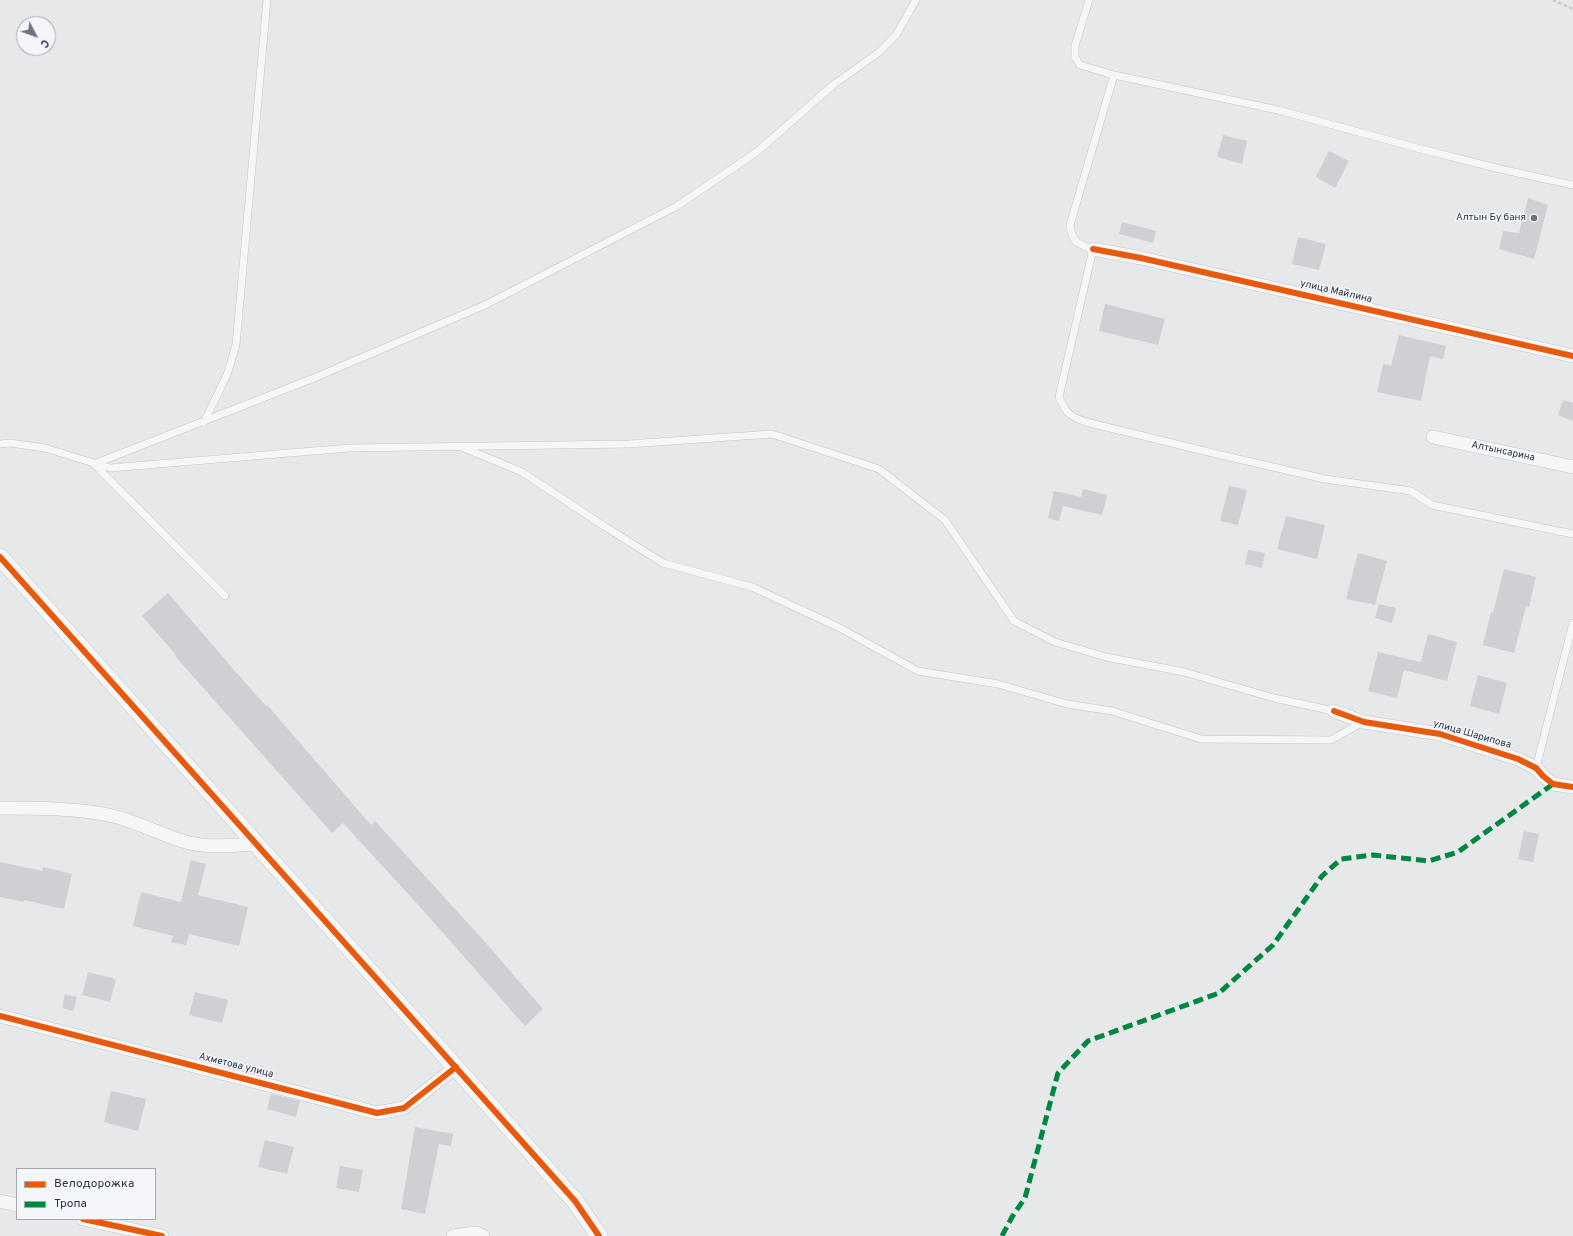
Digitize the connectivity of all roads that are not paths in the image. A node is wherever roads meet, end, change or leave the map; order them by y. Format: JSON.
{"nodes":[{"id":1,"x":267,"y":0,"type":"edge"},
{"id":2,"x":916,"y":0,"type":"edge"},
{"id":3,"x":1089,"y":0,"type":"edge"},
{"id":4,"x":1114,"y":75,"type":"junction"},
{"id":5,"x":1573,"y":185,"type":"edge"},
{"id":6,"x":1093,"y":249,"type":"junction"},
{"id":7,"x":1573,"y":356,"type":"edge"},
{"id":8,"x":204,"y":422,"type":"junction"},
{"id":9,"x":1433,"y":437,"type":"dead end"},
{"id":10,"x":0,"y":444,"type":"edge"},
{"id":11,"x":460,"y":447,"type":"junction"},
{"id":12,"x":94,"y":464,"type":"junction"},
{"id":13,"x":1573,"y":467,"type":"edge"},
{"id":14,"x":1573,"y":534,"type":"edge"},
{"id":15,"x":0,"y":557,"type":"edge"},
{"id":16,"x":225,"y":596,"type":"dead end"},
{"id":17,"x":1573,"y":623,"type":"edge"},
{"id":18,"x":1334,"y":711,"type":"joint"},
{"id":19,"x":1364,"y":722,"type":"junction"},
{"id":20,"x":1536,"y":768,"type":"junction"},
{"id":21,"x":1573,"y":787,"type":"edge"},
{"id":22,"x":0,"y":808,"type":"edge"},
{"id":23,"x":257,"y":844,"type":"junction"},
{"id":24,"x":0,"y":1016,"type":"edge"},
{"id":25,"x":456,"y":1067,"type":"junction"},
{"id":26,"x":0,"y":1201,"type":"edge"},
{"id":27,"x":16,"y":1205,"type":"edge"},
{"id":28,"x":88,"y":1220,"type":"edge"},
{"id":29,"x":162,"y":1236,"type":"edge"},
{"id":30,"x":453,"y":1236,"type":"edge"},
{"id":31,"x":483,"y":1236,"type":"edge"},
{"id":32,"x":599,"y":1236,"type":"edge"}],
"edges":[{"from":1,"to":8,"type":"lane"},
{"from":2,"to":8,"type":"lane"},
{"from":3,"to":4,"type":"lane"},
{"from":4,"to":5,"type":"lane"},
{"from":4,"to":6,"type":"lane"},
{"from":6,"to":7,"type":"street","name":"улица Майлина"},
{"from":6,"to":14,"type":"lane"},
{"from":8,"to":12,"type":"lane"},
{"from":9,"to":13,"type":"street","name":"Алтынсарина"},
{"from":10,"to":12,"type":"lane"},
{"from":11,"to":12,"type":"lane"},
{"from":11,"to":18,"type":"lane"},
{"from":11,"to":19,"type":"lane"},
{"from":12,"to":16,"type":"lane"},
{"from":15,"to":23,"type":"street"},
{"from":17,"to":20,"type":"lane"},
{"from":18,"to":19,"type":"street","name":"улица Шарипова"},
{"from":19,"to":20,"type":"street","name":"улица Шарипова"},
{"from":20,"to":21,"type":"street","name":"улица Шарипова"},
{"from":22,"to":23,"type":"street"},
{"from":23,"to":25,"type":"street"},
{"from":24,"to":25,"type":"street","name":"Ахметова улица"},
{"from":25,"to":32,"type":"street"},
{"from":26,"to":27,"type":"street"},
{"from":28,"to":29,"type":"street"},
{"from":30,"to":31,"type":"street"}]}
